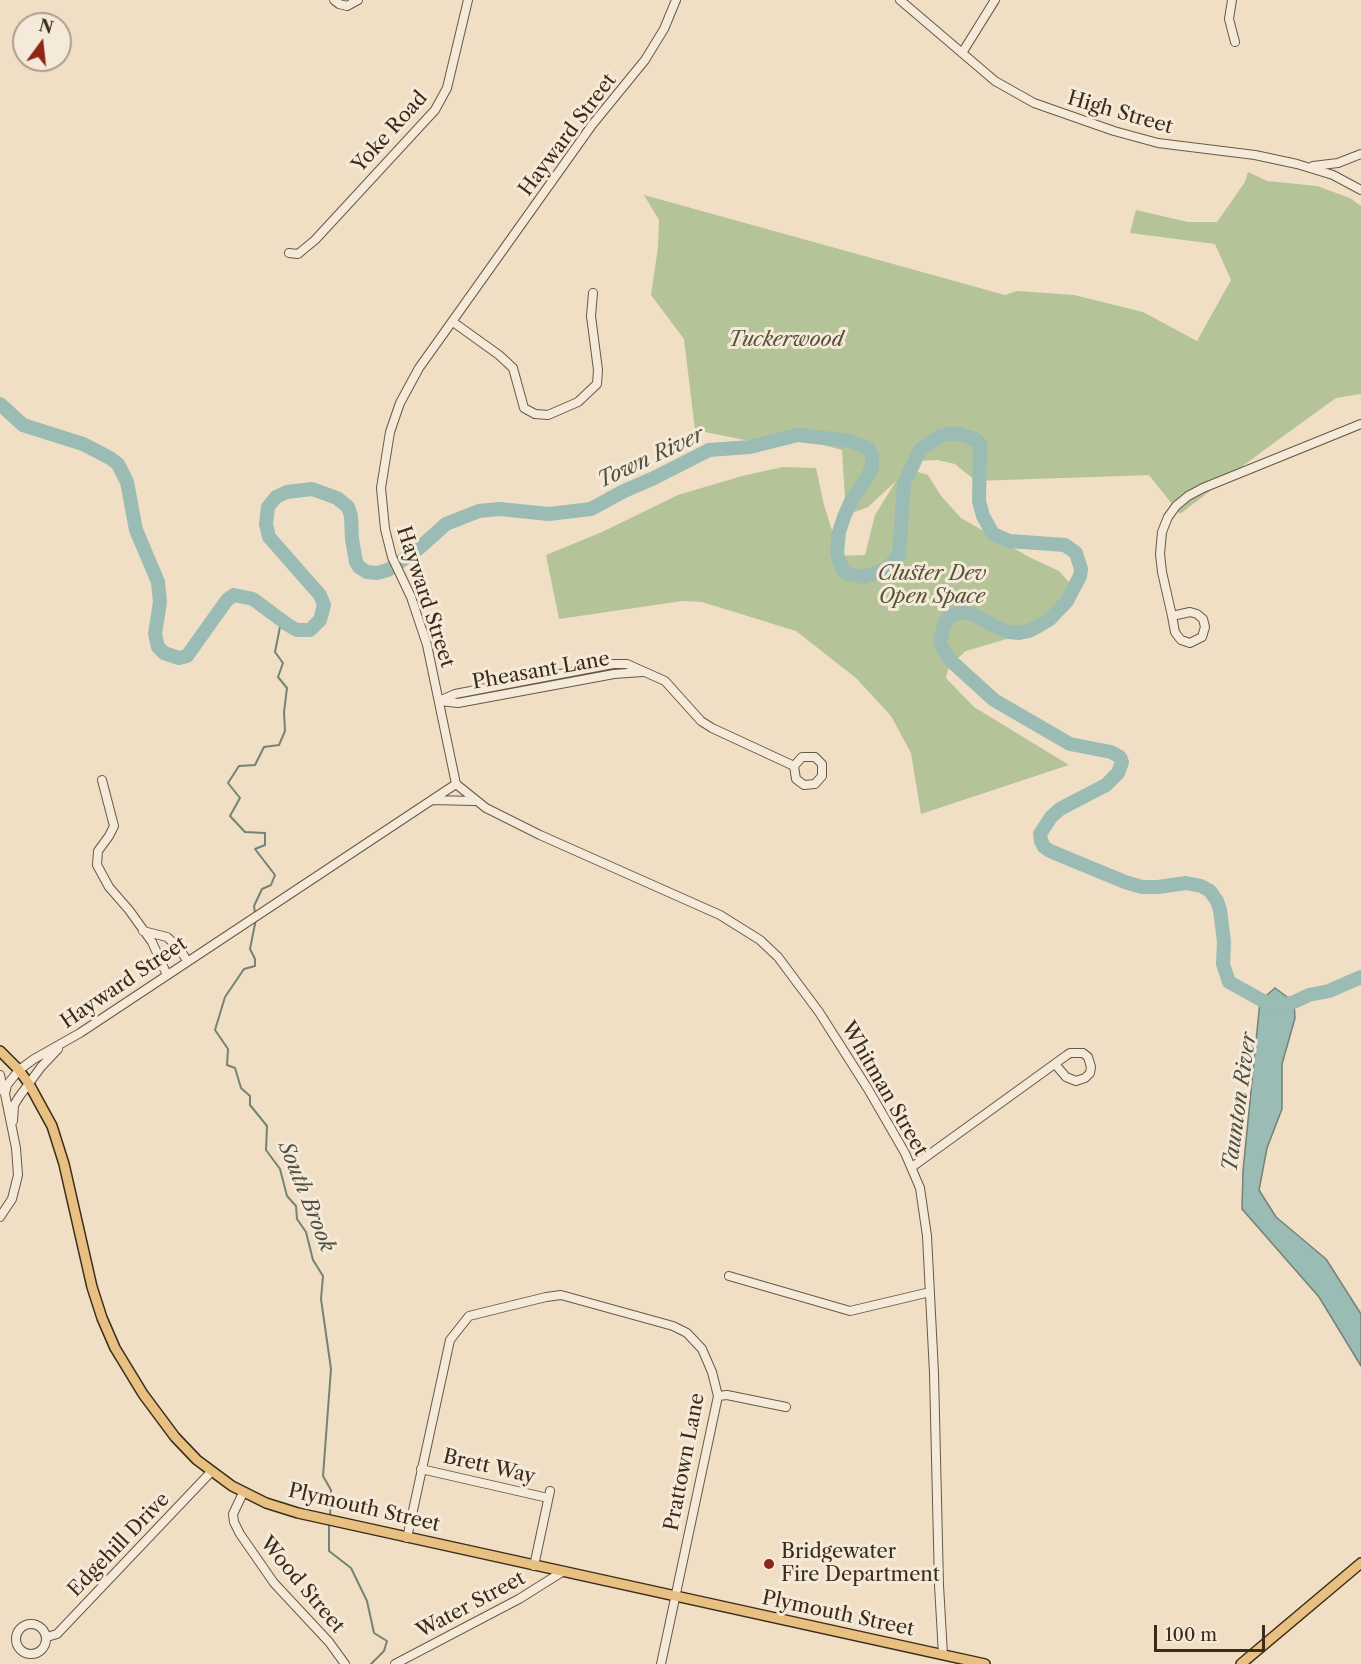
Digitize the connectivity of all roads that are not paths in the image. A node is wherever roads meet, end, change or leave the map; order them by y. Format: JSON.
{"nodes":[{"id":1,"x":334,"y":0,"type":"edge"},
{"id":2,"x":358,"y":0,"type":"edge"},
{"id":3,"x":468,"y":0,"type":"edge"},
{"id":4,"x":676,"y":0,"type":"edge"},
{"id":5,"x":900,"y":0,"type":"edge"},
{"id":6,"x":995,"y":0,"type":"edge"},
{"id":7,"x":1232,"y":0,"type":"edge"},
{"id":8,"x":1235,"y":42,"type":"dead end"},
{"id":9,"x":962,"y":53,"type":"junction"},
{"id":10,"x":1361,"y":154,"type":"edge"},
{"id":11,"x":1308,"y":167,"type":"junction"},
{"id":12,"x":1361,"y":190,"type":"edge"},
{"id":13,"x":289,"y":253,"type":"dead end"},
{"id":14,"x":593,"y":293,"type":"dead end"},
{"id":15,"x":453,"y":322,"type":"junction"},
{"id":16,"x":1361,"y":424,"type":"edge"},
{"id":17,"x":1172,"y":616,"type":"junction"},
{"id":18,"x":642,"y":672,"type":"junction"},
{"id":19,"x":550,"y":676,"type":"junction"},
{"id":20,"x":526,"y":680,"type":"junction"},
{"id":21,"x":552,"y":685,"type":"junction"},
{"id":22,"x":529,"y":690,"type":"junction"},
{"id":23,"x":439,"y":701,"type":"junction"},
{"id":24,"x":794,"y":766,"type":"junction"},
{"id":25,"x":102,"y":780,"type":"dead end"},
{"id":26,"x":456,"y":784,"type":"junction"},
{"id":27,"x":433,"y":800,"type":"junction"},
{"id":28,"x":476,"y":801,"type":"junction"},
{"id":29,"x":143,"y":930,"type":"junction"},
{"id":30,"x":187,"y":961,"type":"junction"},
{"id":31,"x":167,"y":975,"type":"junction"},
{"id":32,"x":63,"y":1044,"type":"junction"},
{"id":33,"x":0,"y":1051,"type":"edge"},
{"id":34,"x":1055,"y":1064,"type":"junction"},
{"id":35,"x":19,"y":1070,"type":"junction"},
{"id":36,"x":0,"y":1075,"type":"edge"},
{"id":37,"x":29,"y":1084,"type":"junction"},
{"id":38,"x":6,"y":1107,"type":"junction"},
{"id":39,"x":12,"y":1128,"type":"junction"},
{"id":40,"x":912,"y":1167,"type":"junction"},
{"id":41,"x":0,"y":1217,"type":"edge"},
{"id":42,"x":729,"y":1276,"type":"dead end"},
{"id":43,"x":930,"y":1292,"type":"junction"},
{"id":44,"x":718,"y":1396,"type":"junction"},
{"id":45,"x":786,"y":1407,"type":"dead end"},
{"id":46,"x":421,"y":1468,"type":"junction"},
{"id":47,"x":211,"y":1472,"type":"junction"},
{"id":48,"x":243,"y":1493,"type":"junction"},
{"id":49,"x":407,"y":1538,"type":"junction"},
{"id":50,"x":1361,"y":1563,"type":"edge"},
{"id":51,"x":534,"y":1566,"type":"junction"},
{"id":52,"x":561,"y":1572,"type":"junction"},
{"id":53,"x":674,"y":1597,"type":"junction"},
{"id":54,"x":46,"y":1637,"type":"junction"},
{"id":55,"x":943,"y":1655,"type":"junction"},
{"id":56,"x":345,"y":1664,"type":"edge"},
{"id":57,"x":395,"y":1664,"type":"edge"},
{"id":58,"x":661,"y":1664,"type":"edge"},
{"id":59,"x":985,"y":1664,"type":"edge"},
{"id":60,"x":1241,"y":1664,"type":"edge"}],
"edges":[{"from":1,"to":2,"type":"street"},
{"from":3,"to":13,"type":"street","name":"Yoke Road"},
{"from":4,"to":15,"type":"street","name":"Hayward Street"},
{"from":5,"to":9,"type":"street","name":"High Street"},
{"from":6,"to":9,"type":"street"},
{"from":7,"to":8,"type":"street"},
{"from":9,"to":11,"type":"street","name":"High Street"},
{"from":10,"to":11,"type":"street"},
{"from":11,"to":12,"type":"street","name":"High Street"},
{"from":14,"to":15,"type":"street"},
{"from":15,"to":23,"type":"street","name":"Hayward Street"},
{"from":16,"to":17,"type":"street"},
{"from":17,"to":17,"type":"street"},
{"from":18,"to":19,"type":"street","name":"Pheasant Lane"},
{"from":18,"to":21,"type":"street","name":"Pheasant Lane"},
{"from":18,"to":24,"type":"street","name":"Pheasant Lane"},
{"from":19,"to":20,"type":"street","name":"Pheasant Lane"},
{"from":19,"to":21,"type":"street"},
{"from":20,"to":22,"type":"street"},
{"from":20,"to":23,"type":"street","name":"Pheasant Lane"},
{"from":21,"to":22,"type":"street","name":"Pheasant Lane"},
{"from":22,"to":23,"type":"street","name":"Pheasant Lane"},
{"from":23,"to":26,"type":"street","name":"Hayward Street"},
{"from":24,"to":24,"type":"street","name":"Pheasant Lane"},
{"from":25,"to":29,"type":"street"},
{"from":26,"to":27,"type":"street","name":"Hayward Street"},
{"from":26,"to":28,"type":"street","name":"Whitman Street"},
{"from":27,"to":28,"type":"street"},
{"from":27,"to":30,"type":"street","name":"Hayward Street"},
{"from":28,"to":40,"type":"street","name":"Whitman Street"},
{"from":29,"to":30,"type":"street"},
{"from":29,"to":31,"type":"street"},
{"from":30,"to":31,"type":"street","name":"Hayward Street"},
{"from":31,"to":32,"type":"street","name":"Hayward Street"},
{"from":32,"to":35,"type":"street","name":"Hayward Street"},
{"from":32,"to":37,"type":"street","name":"Hayward Street"},
{"from":33,"to":35,"type":"main road","name":"Plymouth Street"},
{"from":34,"to":34,"type":"street"},
{"from":34,"to":40,"type":"street"},
{"from":35,"to":37,"type":"main road","name":"Plymouth Street"},
{"from":35,"to":38,"type":"street"},
{"from":36,"to":38,"type":"street"},
{"from":37,"to":39,"type":"street","name":"Hayward Street"},
{"from":37,"to":47,"type":"main road","name":"Plymouth Street"},
{"from":38,"to":39,"type":"street"},
{"from":39,"to":41,"type":"street"},
{"from":40,"to":43,"type":"street","name":"Whitman Street"},
{"from":42,"to":43,"type":"street"},
{"from":43,"to":55,"type":"street","name":"Whitman Street"},
{"from":44,"to":45,"type":"street"},
{"from":44,"to":46,"type":"street","name":"Prattown Lane"},
{"from":44,"to":53,"type":"street","name":"Prattown Lane"},
{"from":46,"to":49,"type":"street","name":"Prattown Lane"},
{"from":46,"to":51,"type":"street","name":"Brett Way"},
{"from":47,"to":48,"type":"main road","name":"Plymouth Street"},
{"from":47,"to":54,"type":"street","name":"Edgehill Drive"},
{"from":48,"to":49,"type":"main road","name":"Plymouth Street"},
{"from":48,"to":56,"type":"street","name":"Wood Street"},
{"from":49,"to":51,"type":"main road","name":"Plymouth Street"},
{"from":50,"to":60,"type":"main road"},
{"from":51,"to":52,"type":"main road","name":"Plymouth Street"},
{"from":52,"to":53,"type":"main road","name":"Plymouth Street"},
{"from":52,"to":57,"type":"street","name":"Water Street"},
{"from":53,"to":55,"type":"main road","name":"Plymouth Street"},
{"from":53,"to":58,"type":"street","name":"Prattown Lane"},
{"from":54,"to":54,"type":"street","name":"Edgehill Drive"},
{"from":55,"to":59,"type":"main road","name":"Plymouth Street"}]}
